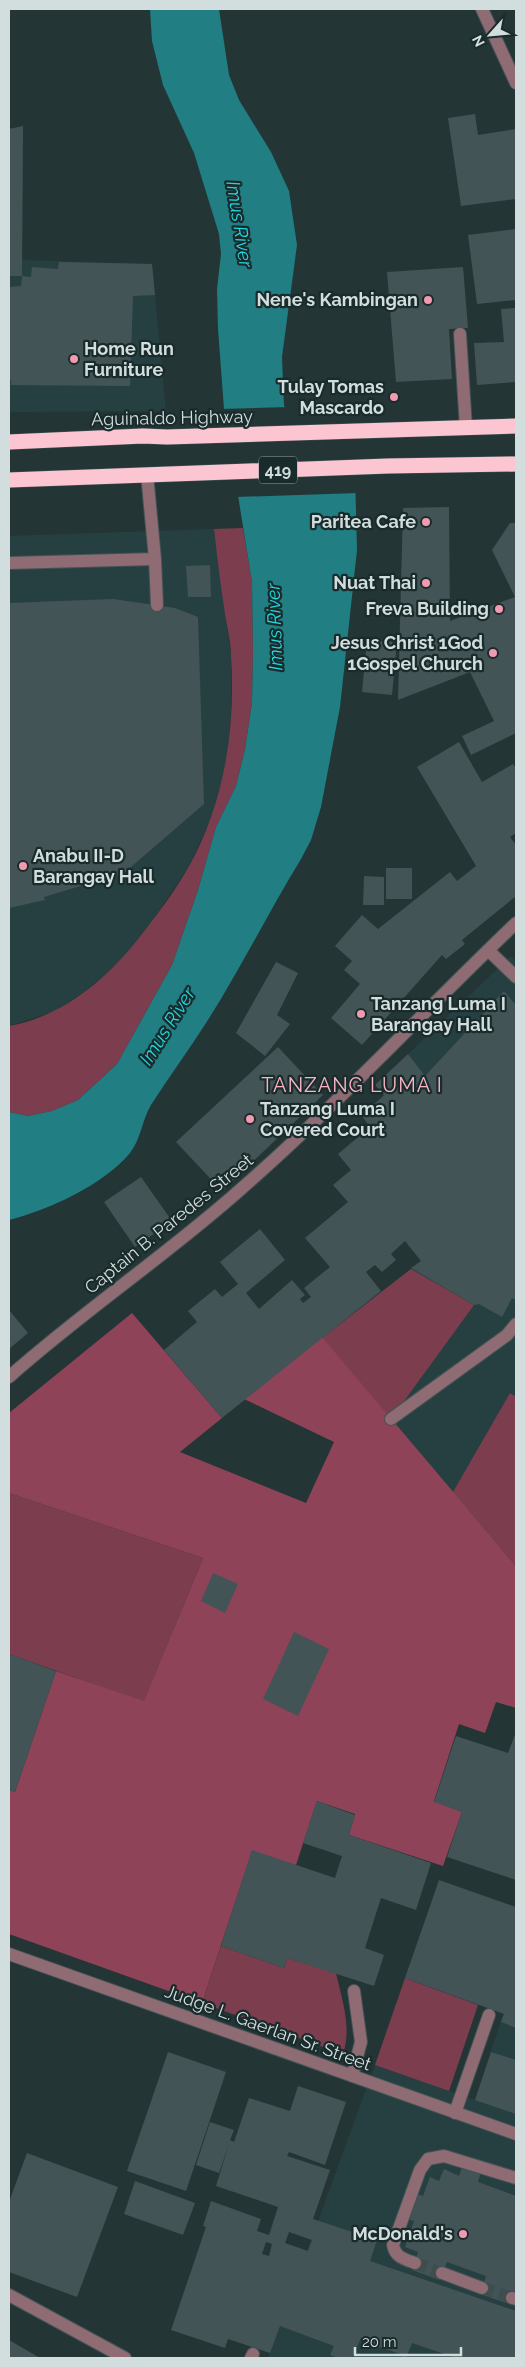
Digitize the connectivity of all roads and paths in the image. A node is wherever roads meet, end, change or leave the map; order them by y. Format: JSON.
{"nodes":[{"id":1,"x":482,"y":9,"type":"edge"},
{"id":2,"x":516,"y":83,"type":"edge"},
{"id":3,"x":460,"y":334,"type":"dead end"},
{"id":4,"x":516,"y":426,"type":"edge"},
{"id":5,"x":466,"y":428,"type":"junction"},
{"id":6,"x":9,"y":442,"type":"edge"},
{"id":7,"x":516,"y":464,"type":"edge"},
{"id":8,"x":147,"y":474,"type":"junction"},
{"id":9,"x":9,"y":480,"type":"edge"},
{"id":10,"x":155,"y":559,"type":"junction"},
{"id":11,"x":9,"y":564,"type":"edge"},
{"id":12,"x":157,"y":605,"type":"dead end"},
{"id":13,"x":516,"y":923,"type":"edge"},
{"id":14,"x":488,"y":950,"type":"junction"},
{"id":15,"x":516,"y":976,"type":"edge"},
{"id":16,"x":516,"y":1324,"type":"edge"},
{"id":17,"x":9,"y":1377,"type":"edge"},
{"id":18,"x":392,"y":1419,"type":"dead end"},
{"id":19,"x":9,"y":1954,"type":"edge"},
{"id":20,"x":354,"y":1992,"type":"dead end"},
{"id":21,"x":489,"y":2015,"type":"dead end"},
{"id":22,"x":352,"y":2076,"type":"junction"},
{"id":23,"x":455,"y":2113,"type":"junction"},
{"id":24,"x":516,"y":2134,"type":"edge"},
{"id":25,"x":516,"y":2178,"type":"edge"},
{"id":26,"x":414,"y":2263,"type":"tunnel mouth"},
{"id":27,"x":442,"y":2273,"type":"tunnel mouth"},
{"id":28,"x":482,"y":2288,"type":"tunnel mouth"},
{"id":29,"x":9,"y":2295,"type":"edge"},
{"id":30,"x":125,"y":2358,"type":"edge"}],
"edges":[{"from":1,"to":2,"type":"street"},
{"from":3,"to":5,"type":"street"},
{"from":4,"to":5,"type":"highway","name":"Aguinaldo Highway","number":"419"},
{"from":5,"to":6,"type":"highway","name":"Aguinaldo Highway","number":"419"},
{"from":7,"to":8,"type":"highway","number":"419"},
{"from":8,"to":9,"type":"highway","number":"419"},
{"from":8,"to":10,"type":"street"},
{"from":10,"to":11,"type":"street"},
{"from":10,"to":12,"type":"street"},
{"from":13,"to":14,"type":"street","name":"Captain B. Paredes Street"},
{"from":14,"to":15,"type":"street"},
{"from":14,"to":17,"type":"street","name":"Captain B. Paredes Street"},
{"from":16,"to":18,"type":"street"},
{"from":19,"to":22,"type":"street","name":"Judge L. Gaerlan Sr. Street"},
{"from":20,"to":22,"type":"street"},
{"from":21,"to":23,"type":"street"},
{"from":22,"to":23,"type":"street","name":"Judge L. Gaerlan Sr. Street"},
{"from":23,"to":24,"type":"street","name":"Judge L. Gaerlan Sr. Street"},
{"from":25,"to":26,"type":"street"},
{"from":27,"to":28,"type":"street"},
{"from":29,"to":30,"type":"street"}]}
